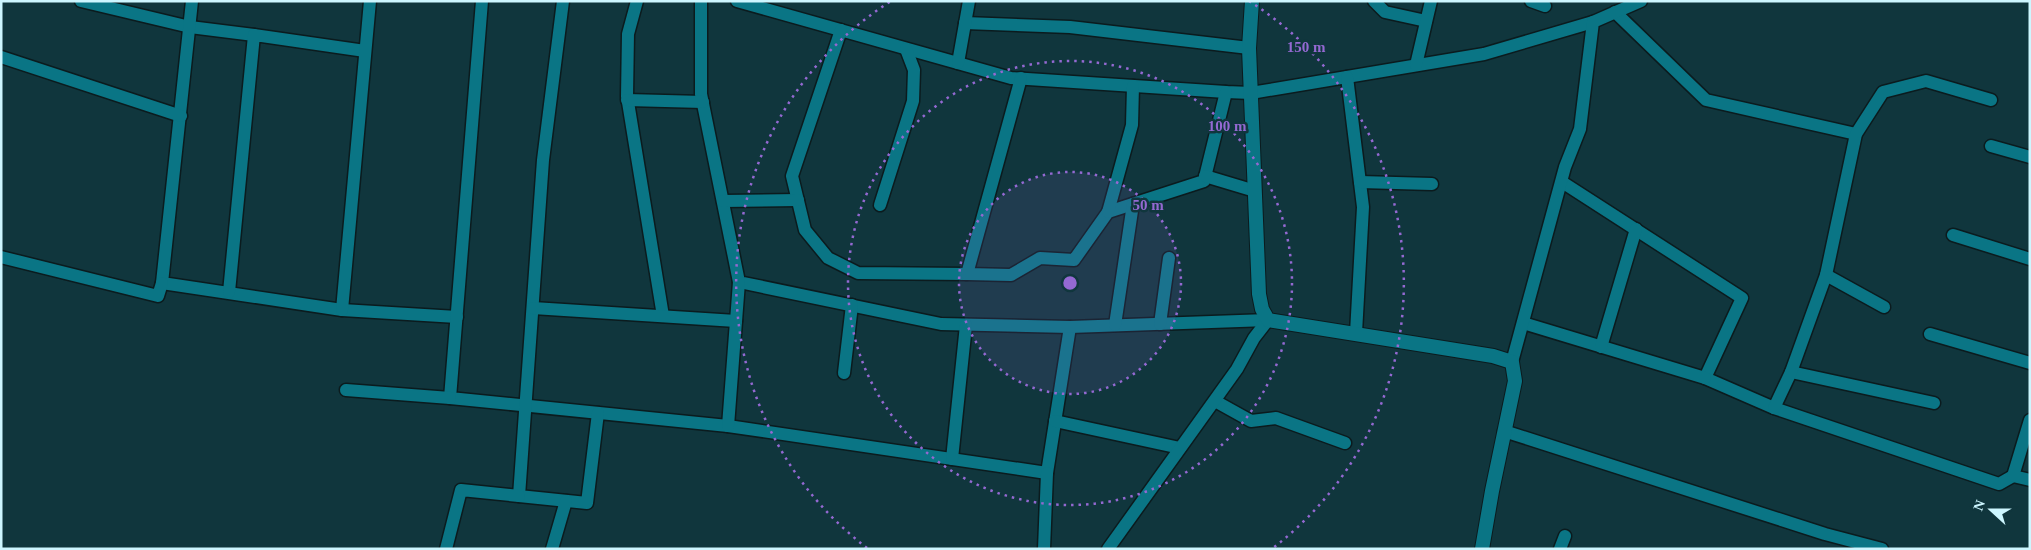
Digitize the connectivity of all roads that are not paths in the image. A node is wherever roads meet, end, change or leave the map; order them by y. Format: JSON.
{"nodes":[{"id":1,"x":81,"y":1,"type":"edge"},
{"id":2,"x":192,"y":1,"type":"edge"},
{"id":3,"x":370,"y":1,"type":"edge"},
{"id":4,"x":482,"y":1,"type":"edge"},
{"id":5,"x":563,"y":1,"type":"edge"},
{"id":6,"x":637,"y":1,"type":"edge"},
{"id":7,"x":701,"y":1,"type":"edge"},
{"id":8,"x":736,"y":1,"type":"edge"},
{"id":9,"x":969,"y":1,"type":"edge"},
{"id":10,"x":1252,"y":1,"type":"edge"},
{"id":11,"x":1374,"y":1,"type":"edge"},
{"id":12,"x":1431,"y":1,"type":"edge"},
{"id":13,"x":1531,"y":1,"type":"edge"},
{"id":14,"x":1641,"y":1,"type":"edge"},
{"id":15,"x":1545,"y":6,"type":"dead end"},
{"id":16,"x":1615,"y":12,"type":"junction"},
{"id":17,"x":1426,"y":21,"type":"junction"},
{"id":18,"x":1593,"y":22,"type":"junction"},
{"id":19,"x":965,"y":23,"type":"junction"},
{"id":20,"x":190,"y":27,"type":"junction"},
{"id":21,"x":841,"y":30,"type":"junction"},
{"id":22,"x":254,"y":35,"type":"junction"},
{"id":23,"x":906,"y":48,"type":"junction"},
{"id":24,"x":1249,"y":48,"type":"junction"},
{"id":25,"x":365,"y":51,"type":"junction"},
{"id":26,"x":1,"y":57,"type":"edge"},
{"id":27,"x":958,"y":63,"type":"junction"},
{"id":28,"x":1416,"y":65,"type":"junction"},
{"id":29,"x":1347,"y":77,"type":"junction"},
{"id":30,"x":1021,"y":78,"type":"junction"},
{"id":31,"x":1133,"y":86,"type":"junction"},
{"id":32,"x":1226,"y":92,"type":"junction"},
{"id":33,"x":1250,"y":93,"type":"junction"},
{"id":34,"x":628,"y":100,"type":"junction"},
{"id":35,"x":1992,"y":100,"type":"dead end"},
{"id":36,"x":703,"y":102,"type":"junction"},
{"id":37,"x":181,"y":116,"type":"junction"},
{"id":38,"x":1856,"y":134,"type":"junction"},
{"id":39,"x":1991,"y":146,"type":"dead end"},
{"id":40,"x":2030,"y":157,"type":"edge"},
{"id":41,"x":1205,"y":176,"type":"junction"},
{"id":42,"x":1360,"y":182,"type":"junction"},
{"id":43,"x":1562,"y":182,"type":"junction"},
{"id":44,"x":1432,"y":184,"type":"dead end"},
{"id":45,"x":1255,"y":191,"type":"junction"},
{"id":46,"x":798,"y":200,"type":"junction"},
{"id":47,"x":723,"y":201,"type":"junction"},
{"id":48,"x":1133,"y":204,"type":"junction"},
{"id":49,"x":880,"y":205,"type":"dead end"},
{"id":50,"x":1108,"y":212,"type":"junction"},
{"id":51,"x":1636,"y":229,"type":"junction"},
{"id":52,"x":1953,"y":235,"type":"dead end"},
{"id":53,"x":1,"y":258,"type":"edge"},
{"id":54,"x":1169,"y":258,"type":"dead end"},
{"id":55,"x":2030,"y":259,"type":"edge"},
{"id":56,"x":967,"y":274,"type":"junction"},
{"id":57,"x":1826,"y":275,"type":"junction"},
{"id":58,"x":739,"y":282,"type":"junction"},
{"id":59,"x":162,"y":283,"type":"junction"},
{"id":60,"x":229,"y":292,"type":"junction"},
{"id":61,"x":852,"y":305,"type":"junction"},
{"id":62,"x":533,"y":308,"type":"junction"},
{"id":63,"x":1884,"y":308,"type":"dead end"},
{"id":64,"x":342,"y":310,"type":"junction"},
{"id":65,"x":663,"y":316,"type":"junction"},
{"id":66,"x":457,"y":317,"type":"junction"},
{"id":67,"x":1268,"y":320,"type":"junction"},
{"id":68,"x":736,"y":321,"type":"junction"},
{"id":69,"x":1523,"y":323,"type":"junction"},
{"id":70,"x":1160,"y":324,"type":"junction"},
{"id":71,"x":966,"y":325,"type":"junction"},
{"id":72,"x":1115,"y":326,"type":"junction"},
{"id":73,"x":1070,"y":327,"type":"junction"},
{"id":74,"x":1356,"y":333,"type":"junction"},
{"id":75,"x":1930,"y":334,"type":"dead end"},
{"id":76,"x":1601,"y":347,"type":"junction"},
{"id":77,"x":1512,"y":362,"type":"junction"},
{"id":78,"x":2030,"y":363,"type":"edge"},
{"id":79,"x":1791,"y":372,"type":"junction"},
{"id":80,"x":844,"y":373,"type":"dead end"},
{"id":81,"x":1705,"y":378,"type":"junction"},
{"id":82,"x":346,"y":390,"type":"dead end"},
{"id":83,"x":450,"y":398,"type":"junction"},
{"id":84,"x":1215,"y":401,"type":"junction"},
{"id":85,"x":1934,"y":403,"type":"dead end"},
{"id":86,"x":526,"y":406,"type":"junction"},
{"id":87,"x":1774,"y":408,"type":"junction"},
{"id":88,"x":598,"y":413,"type":"junction"},
{"id":89,"x":2030,"y":420,"type":"edge"},
{"id":90,"x":1055,"y":421,"type":"junction"},
{"id":91,"x":728,"y":426,"type":"junction"},
{"id":92,"x":1504,"y":431,"type":"junction"},
{"id":93,"x":1345,"y":443,"type":"dead end"},
{"id":94,"x":1180,"y":448,"type":"junction"},
{"id":95,"x":952,"y":459,"type":"junction"},
{"id":96,"x":1047,"y":473,"type":"junction"},
{"id":97,"x":2013,"y":476,"type":"junction"},
{"id":98,"x":2030,"y":480,"type":"edge"},
{"id":99,"x":519,"y":496,"type":"junction"},
{"id":100,"x":566,"y":501,"type":"junction"},
{"id":101,"x":1565,"y":536,"type":"dead end"},
{"id":102,"x":1839,"y":543,"type":"edge"},
{"id":103,"x":446,"y":549,"type":"edge"},
{"id":104,"x":552,"y":549,"type":"edge"},
{"id":105,"x":1044,"y":549,"type":"edge"},
{"id":106,"x":1108,"y":549,"type":"edge"},
{"id":107,"x":1482,"y":549,"type":"edge"},
{"id":108,"x":1560,"y":549,"type":"edge"},
{"id":109,"x":1882,"y":549,"type":"edge"}],
"edges":[{"from":1,"to":20,"type":"street"},
{"from":2,"to":20,"type":"street"},
{"from":3,"to":25,"type":"street"},
{"from":4,"to":66,"type":"street"},
{"from":5,"to":62,"type":"street"},
{"from":6,"to":34,"type":"street"},
{"from":7,"to":36,"type":"street"},
{"from":8,"to":21,"type":"street"},
{"from":9,"to":19,"type":"street"},
{"from":10,"to":24,"type":"street"},
{"from":11,"to":17,"type":"street"},
{"from":12,"to":17,"type":"street"},
{"from":13,"to":15,"type":"street"},
{"from":14,"to":16,"type":"street"},
{"from":16,"to":18,"type":"street"},
{"from":16,"to":38,"type":"street"},
{"from":17,"to":28,"type":"street"},
{"from":18,"to":28,"type":"street"},
{"from":18,"to":43,"type":"street"},
{"from":19,"to":24,"type":"street"},
{"from":19,"to":27,"type":"street"},
{"from":20,"to":22,"type":"street"},
{"from":20,"to":37,"type":"street"},
{"from":21,"to":23,"type":"street"},
{"from":21,"to":46,"type":"street"},
{"from":22,"to":25,"type":"street"},
{"from":22,"to":60,"type":"street"},
{"from":23,"to":27,"type":"street"},
{"from":23,"to":49,"type":"street"},
{"from":24,"to":33,"type":"street"},
{"from":25,"to":64,"type":"street"},
{"from":26,"to":37,"type":"street"},
{"from":27,"to":30,"type":"street"},
{"from":28,"to":29,"type":"street"},
{"from":29,"to":33,"type":"street"},
{"from":29,"to":42,"type":"street"},
{"from":30,"to":31,"type":"street"},
{"from":30,"to":56,"type":"street"},
{"from":31,"to":32,"type":"street"},
{"from":31,"to":50,"type":"street"},
{"from":32,"to":33,"type":"street"},
{"from":32,"to":41,"type":"street"},
{"from":33,"to":45,"type":"street"},
{"from":34,"to":36,"type":"street"},
{"from":34,"to":65,"type":"street"},
{"from":35,"to":38,"type":"street"},
{"from":36,"to":47,"type":"street"},
{"from":37,"to":59,"type":"street"},
{"from":38,"to":57,"type":"street"},
{"from":39,"to":40,"type":"street"},
{"from":41,"to":45,"type":"street"},
{"from":41,"to":48,"type":"street"},
{"from":42,"to":44,"type":"street"},
{"from":42,"to":74,"type":"street"},
{"from":43,"to":51,"type":"street"},
{"from":43,"to":69,"type":"street"},
{"from":45,"to":67,"type":"street"},
{"from":46,"to":47,"type":"street"},
{"from":46,"to":56,"type":"street"},
{"from":47,"to":58,"type":"street"},
{"from":48,"to":50,"type":"street"},
{"from":48,"to":72,"type":"street"},
{"from":50,"to":56,"type":"street"},
{"from":51,"to":76,"type":"street"},
{"from":51,"to":81,"type":"street"},
{"from":52,"to":55,"type":"street"},
{"from":53,"to":59,"type":"street"},
{"from":54,"to":70,"type":"street"},
{"from":57,"to":63,"type":"street"},
{"from":57,"to":79,"type":"street"},
{"from":58,"to":61,"type":"street"},
{"from":58,"to":68,"type":"street"},
{"from":59,"to":60,"type":"street"},
{"from":60,"to":64,"type":"street"},
{"from":61,"to":71,"type":"street"},
{"from":61,"to":80,"type":"street"},
{"from":62,"to":65,"type":"street"},
{"from":62,"to":86,"type":"street"},
{"from":64,"to":66,"type":"street"},
{"from":65,"to":68,"type":"street"},
{"from":66,"to":83,"type":"street"},
{"from":67,"to":70,"type":"street"},
{"from":67,"to":74,"type":"street"},
{"from":67,"to":84,"type":"street"},
{"from":68,"to":91,"type":"street"},
{"from":69,"to":76,"type":"street"},
{"from":69,"to":77,"type":"street"},
{"from":70,"to":72,"type":"street"},
{"from":71,"to":73,"type":"street"},
{"from":71,"to":95,"type":"street"},
{"from":72,"to":73,"type":"street"},
{"from":73,"to":90,"type":"street"},
{"from":74,"to":77,"type":"street"},
{"from":75,"to":78,"type":"street"},
{"from":76,"to":81,"type":"street"},
{"from":77,"to":92,"type":"street"},
{"from":79,"to":85,"type":"street"},
{"from":79,"to":87,"type":"street"},
{"from":81,"to":87,"type":"street"},
{"from":82,"to":83,"type":"street"},
{"from":83,"to":86,"type":"street"},
{"from":84,"to":93,"type":"street"},
{"from":84,"to":94,"type":"street"},
{"from":86,"to":88,"type":"street"},
{"from":86,"to":99,"type":"street"},
{"from":87,"to":97,"type":"street"},
{"from":88,"to":91,"type":"street"},
{"from":88,"to":100,"type":"street"},
{"from":89,"to":97,"type":"street"},
{"from":90,"to":94,"type":"street"},
{"from":90,"to":96,"type":"street"},
{"from":91,"to":95,"type":"street"},
{"from":92,"to":102,"type":"street"},
{"from":92,"to":107,"type":"street"},
{"from":94,"to":106,"type":"street"},
{"from":95,"to":96,"type":"street"},
{"from":96,"to":105,"type":"street"},
{"from":97,"to":98,"type":"street"},
{"from":99,"to":100,"type":"street"},
{"from":99,"to":103,"type":"street"},
{"from":100,"to":104,"type":"street"},
{"from":101,"to":108,"type":"street"},
{"from":102,"to":109,"type":"street"}]}
